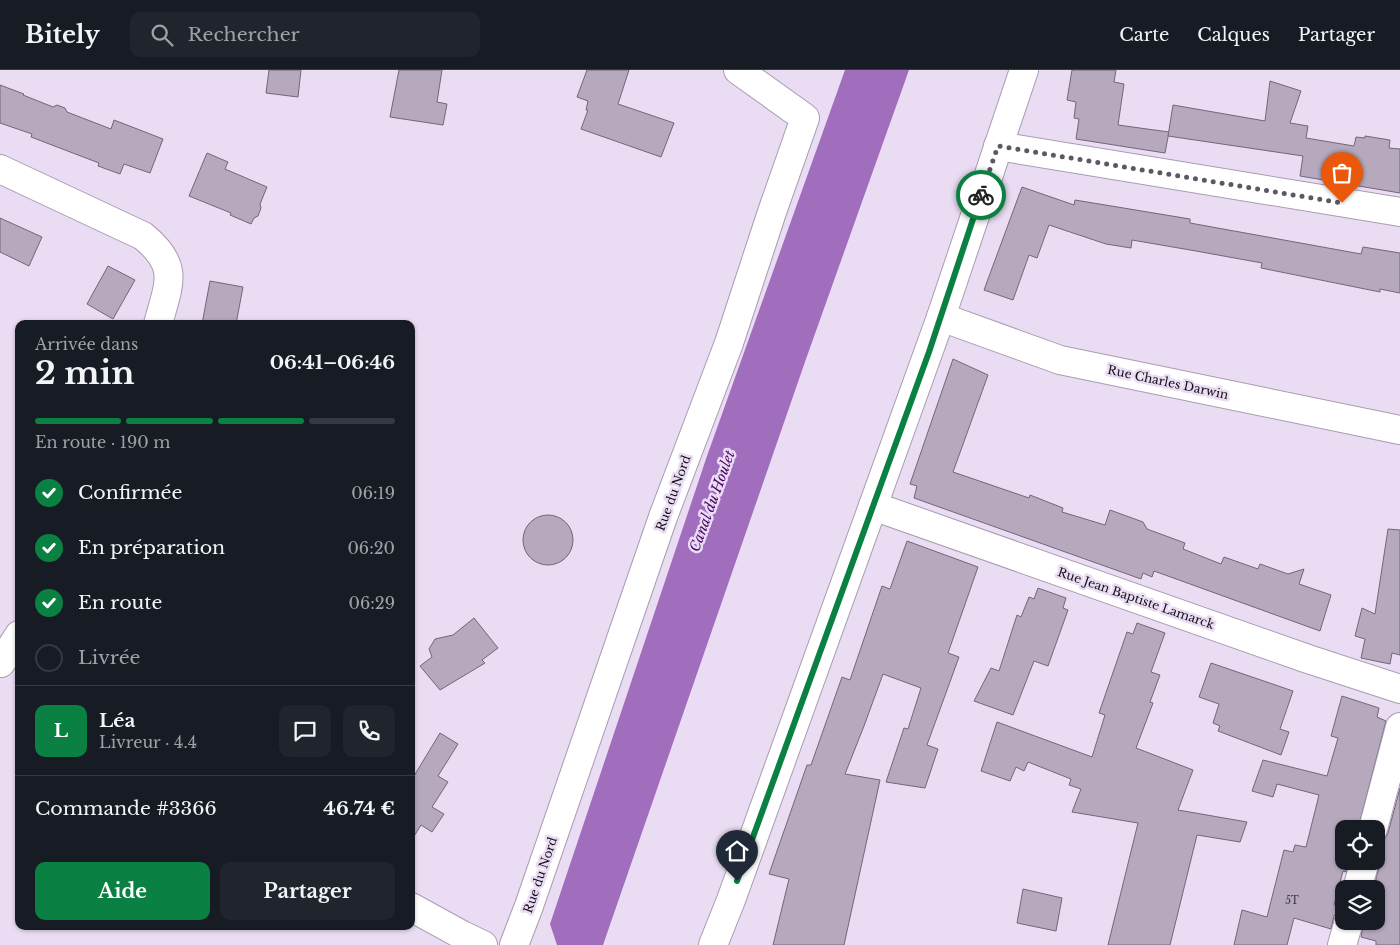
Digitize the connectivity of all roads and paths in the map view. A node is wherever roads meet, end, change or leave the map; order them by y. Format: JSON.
{"nodes":[{"id":1,"x":738,"y":70,"type":"edge"},
{"id":2,"x":1024,"y":70,"type":"edge"},
{"id":3,"x":998,"y":146,"type":"junction"},
{"id":4,"x":0,"y":169,"type":"edge"},
{"id":5,"x":1400,"y":212,"type":"edge"},
{"id":6,"x":941,"y":317,"type":"junction"},
{"id":7,"x":159,"y":320,"type":"edge"},
{"id":8,"x":1400,"y":430,"type":"edge"},
{"id":9,"x":873,"y":506,"type":"junction"},
{"id":10,"x":15,"y":645,"type":"edge"},
{"id":11,"x":7,"y":666,"type":"edge"},
{"id":12,"x":1400,"y":689,"type":"edge"},
{"id":13,"x":1400,"y":727,"type":"edge"},
{"id":14,"x":1375,"y":820,"type":"edge"},
{"id":15,"x":415,"y":909,"type":"edge"},
{"id":16,"x":1346,"y":930,"type":"edge"},
{"id":17,"x":483,"y":945,"type":"edge"},
{"id":18,"x":514,"y":945,"type":"edge"},
{"id":19,"x":713,"y":945,"type":"edge"},
{"id":20,"x":1342,"y":945,"type":"edge"}],
"edges":[{"from":1,"to":18,"type":"street","name":"Rue du Nord"},
{"from":2,"to":3,"type":"street"},
{"from":3,"to":5,"type":"street"},
{"from":3,"to":6,"type":"street"},
{"from":4,"to":7,"type":"street"},
{"from":6,"to":8,"type":"street","name":"Rue Charles Darwin"},
{"from":6,"to":9,"type":"street"},
{"from":9,"to":12,"type":"street","name":"Rue Jean Baptiste Lamarck"},
{"from":9,"to":19,"type":"street"},
{"from":10,"to":11,"type":"street"},
{"from":13,"to":14,"type":"street"},
{"from":15,"to":17,"type":"street"},
{"from":16,"to":20,"type":"street"}]}
